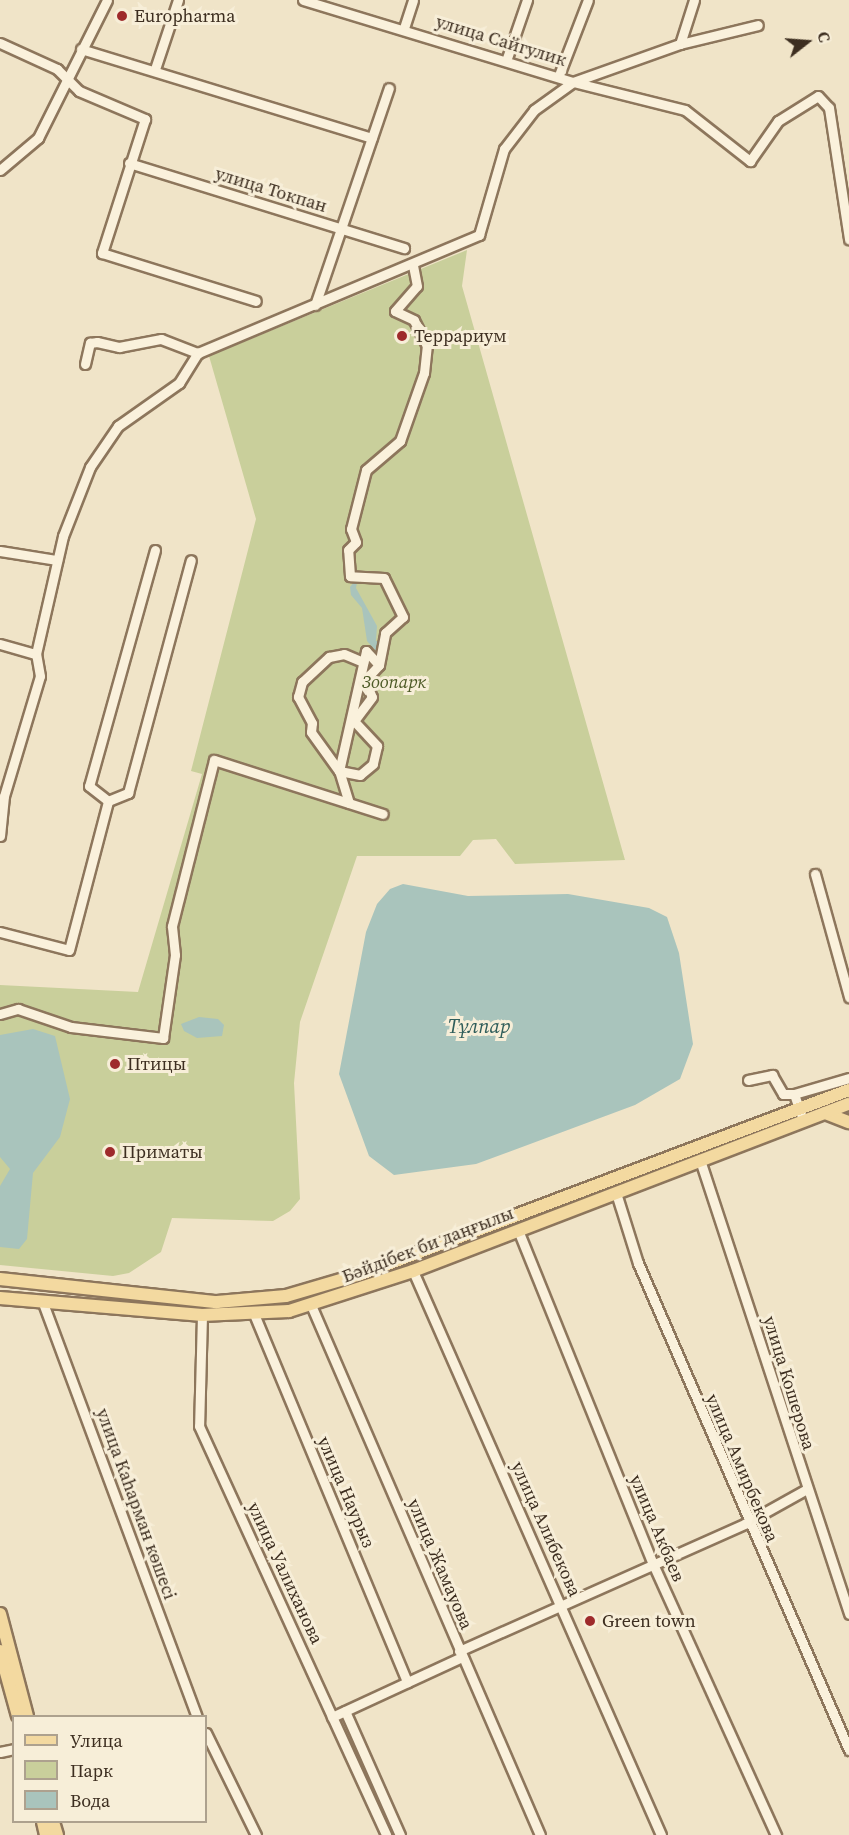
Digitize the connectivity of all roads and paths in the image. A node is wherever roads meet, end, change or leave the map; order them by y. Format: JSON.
{"nodes":[{"id":1,"x":106,"y":0,"type":"edge"},
{"id":2,"x":177,"y":0,"type":"edge"},
{"id":3,"x":303,"y":0,"type":"edge"},
{"id":4,"x":413,"y":0,"type":"edge"},
{"id":5,"x":527,"y":0,"type":"edge"},
{"id":6,"x":588,"y":0,"type":"edge"},
{"id":7,"x":694,"y":0,"type":"edge"},
{"id":8,"x":758,"y":25,"type":"dead end"},
{"id":9,"x":404,"y":28,"type":"junction"},
{"id":10,"x":0,"y":43,"type":"edge"},
{"id":11,"x":680,"y":44,"type":"junction"},
{"id":12,"x":81,"y":49,"type":"junction"},
{"id":13,"x":506,"y":61,"type":"junction"},
{"id":14,"x":155,"y":69,"type":"junction"},
{"id":15,"x":559,"y":75,"type":"junction"},
{"id":16,"x":66,"y":79,"type":"junction"},
{"id":17,"x":573,"y":82,"type":"junction"},
{"id":18,"x":389,"y":88,"type":"dead end"},
{"id":19,"x":372,"y":138,"type":"junction"},
{"id":20,"x":129,"y":163,"type":"junction"},
{"id":21,"x":0,"y":170,"type":"edge"},
{"id":22,"x":341,"y":229,"type":"junction"},
{"id":23,"x":849,"y":239,"type":"edge"},
{"id":24,"x":404,"y":248,"type":"dead end"},
{"id":25,"x":413,"y":266,"type":"junction"},
{"id":26,"x":256,"y":301,"type":"dead end"},
{"id":27,"x":315,"y":305,"type":"junction"},
{"id":28,"x":198,"y":353,"type":"junction"},
{"id":29,"x":85,"y":364,"type":"dead end"},
{"id":30,"x":155,"y":550,"type":"dead end"},
{"id":31,"x":0,"y":551,"type":"edge"},
{"id":32,"x":57,"y":560,"type":"junction"},
{"id":33,"x":191,"y":560,"type":"dead end"},
{"id":34,"x":0,"y":644,"type":"edge"},
{"id":35,"x":36,"y":654,"type":"junction"},
{"id":36,"x":363,"y":662,"type":"junction"},
{"id":37,"x":379,"y":665,"type":"junction"},
{"id":38,"x":339,"y":771,"type":"junction"},
{"id":39,"x":108,"y":801,"type":"junction"},
{"id":40,"x":349,"y":803,"type":"junction"},
{"id":41,"x":382,"y":814,"type":"dead end"},
{"id":42,"x":0,"y":836,"type":"edge"},
{"id":43,"x":815,"y":874,"type":"dead end"},
{"id":44,"x":0,"y":932,"type":"edge"},
{"id":45,"x":849,"y":997,"type":"edge"},
{"id":46,"x":0,"y":1014,"type":"edge"},
{"id":47,"x":849,"y":1078,"type":"edge"},
{"id":48,"x":748,"y":1080,"type":"dead end"},
{"id":49,"x":849,"y":1090,"type":"edge"},
{"id":50,"x":794,"y":1095,"type":"junction"},
{"id":51,"x":849,"y":1104,"type":"edge"},
{"id":52,"x":799,"y":1109,"type":"junction"},
{"id":53,"x":825,"y":1113,"type":"junction"},
{"id":54,"x":803,"y":1121,"type":"junction"},
{"id":55,"x":849,"y":1122,"type":"edge"},
{"id":56,"x":698,"y":1155,"type":"junction"},
{"id":57,"x":616,"y":1193,"type":"junction"},
{"id":58,"x":518,"y":1230,"type":"junction"},
{"id":59,"x":413,"y":1272,"type":"junction"},
{"id":60,"x":0,"y":1280,"type":"edge"},
{"id":61,"x":0,"y":1298,"type":"edge"},
{"id":62,"x":43,"y":1303,"type":"junction"},
{"id":63,"x":311,"y":1305,"type":"junction"},
{"id":64,"x":254,"y":1314,"type":"junction"},
{"id":65,"x":202,"y":1315,"type":"junction"},
{"id":66,"x":805,"y":1490,"type":"junction"},
{"id":67,"x":746,"y":1523,"type":"junction"},
{"id":68,"x":653,"y":1564,"type":"junction"},
{"id":69,"x":561,"y":1604,"type":"junction"},
{"id":70,"x":0,"y":1614,"type":"edge"},
{"id":71,"x":849,"y":1614,"type":"edge"},
{"id":72,"x":0,"y":1651,"type":"edge"},
{"id":73,"x":460,"y":1654,"type":"junction"},
{"id":74,"x":407,"y":1682,"type":"junction"},
{"id":75,"x":345,"y":1711,"type":"junction"},
{"id":76,"x":18,"y":1715,"type":"edge"},
{"id":77,"x":27,"y":1715,"type":"edge"},
{"id":78,"x":197,"y":1715,"type":"edge"},
{"id":79,"x":332,"y":1717,"type":"junction"},
{"id":80,"x":207,"y":1735,"type":"edge"},
{"id":81,"x":849,"y":1750,"type":"edge"},
{"id":82,"x":256,"y":1835,"type":"edge"},
{"id":83,"x":386,"y":1835,"type":"edge"},
{"id":84,"x":400,"y":1835,"type":"edge"},
{"id":85,"x":540,"y":1835,"type":"edge"},
{"id":86,"x":661,"y":1835,"type":"edge"},
{"id":87,"x":776,"y":1835,"type":"edge"}],
"edges":[{"from":1,"to":12,"type":"street"},
{"from":2,"to":14,"type":"street"},
{"from":3,"to":9,"type":"street","name":"улица Сайгулик"},
{"from":4,"to":9,"type":"street"},
{"from":5,"to":13,"type":"street"},
{"from":6,"to":15,"type":"street"},
{"from":7,"to":11,"type":"street"},
{"from":8,"to":11,"type":"street","name":"улица Сайгулик"},
{"from":9,"to":13,"type":"street","name":"улица Сайгулик"},
{"from":10,"to":16,"type":"street"},
{"from":11,"to":17,"type":"street","name":"улица Сайгулик"},
{"from":12,"to":14,"type":"street"},
{"from":12,"to":16,"type":"street"},
{"from":13,"to":15,"type":"street","name":"улица Сайгулик"},
{"from":14,"to":19,"type":"street"},
{"from":15,"to":17,"type":"street","name":"улица Сайгулик"},
{"from":16,"to":20,"type":"street"},
{"from":16,"to":21,"type":"street"},
{"from":17,"to":23,"type":"street"},
{"from":17,"to":25,"type":"street"},
{"from":18,"to":19,"type":"street"},
{"from":19,"to":22,"type":"street"},
{"from":20,"to":22,"type":"street","name":"улица Токпан"},
{"from":20,"to":26,"type":"street"},
{"from":22,"to":24,"type":"street","name":"улица Токпан"},
{"from":22,"to":27,"type":"street"},
{"from":25,"to":27,"type":"street"},
{"from":25,"to":37,"type":"street"},
{"from":27,"to":28,"type":"street"},
{"from":28,"to":29,"type":"street"},
{"from":28,"to":32,"type":"street"},
{"from":30,"to":39,"type":"street"},
{"from":31,"to":32,"type":"street"},
{"from":32,"to":35,"type":"street"},
{"from":33,"to":39,"type":"street"},
{"from":34,"to":35,"type":"street"},
{"from":35,"to":42,"type":"street"},
{"from":36,"to":37,"type":"street"},
{"from":36,"to":38,"type":"street"},
{"from":36,"to":38,"type":"street"},
{"from":37,"to":38,"type":"street"},
{"from":38,"to":40,"type":"street"},
{"from":39,"to":44,"type":"street"},
{"from":40,"to":41,"type":"street"},
{"from":40,"to":46,"type":"street"},
{"from":43,"to":45,"type":"street"},
{"from":47,"to":50,"type":"street"},
{"from":48,"to":50,"type":"street"},
{"from":49,"to":52,"type":"main road","name":"Бәйдібек би даңғылы"},
{"from":50,"to":52,"type":"street"},
{"from":51,"to":53,"type":"main road","name":"Бәйдібек би даңғылы"},
{"from":52,"to":54,"type":"street"},
{"from":52,"to":56,"type":"main road","name":"Бәйдібек би даңғылы"},
{"from":53,"to":54,"type":"main road","name":"Бәйдібек би даңғылы"},
{"from":53,"to":55,"type":"main road"},
{"from":54,"to":56,"type":"main road","name":"Бәйдібек би даңғылы"},
{"from":56,"to":57,"type":"main road","name":"Бәйдібек би даңғылы"},
{"from":56,"to":60,"type":"main road","name":"Бәйдібек би даңғылы"},
{"from":56,"to":66,"type":"street","name":"улица Кошерова"},
{"from":57,"to":58,"type":"main road","name":"Бәйдібек би даңғылы"},
{"from":57,"to":67,"type":"street","name":"улица Амирбекова"},
{"from":58,"to":59,"type":"main road","name":"Бәйдібек би даңғылы"},
{"from":58,"to":68,"type":"street","name":"улица Акбаев"},
{"from":59,"to":63,"type":"main road","name":"Бәйдібек би даңғылы"},
{"from":59,"to":69,"type":"street","name":"улица Алибекова"},
{"from":61,"to":62,"type":"main road","name":"Бәйдібек би даңғылы"},
{"from":62,"to":65,"type":"main road","name":"Бәйдібек би даңғылы"},
{"from":62,"to":78,"type":"street","name":"улица Каһарман көшесі"},
{"from":63,"to":64,"type":"main road","name":"Бәйдібек би даңғылы"},
{"from":63,"to":73,"type":"street","name":"улица Жамауова"},
{"from":64,"to":65,"type":"main road","name":"Бәйдібек би даңғылы"},
{"from":64,"to":74,"type":"street","name":"улица Наурыз"},
{"from":65,"to":79,"type":"street","name":"улица Уалиханова"},
{"from":66,"to":67,"type":"street"},
{"from":66,"to":71,"type":"street","name":"улица Кошерова"},
{"from":67,"to":68,"type":"street"},
{"from":67,"to":81,"type":"street","name":"улица Амирбекова"},
{"from":68,"to":69,"type":"street"},
{"from":68,"to":87,"type":"street","name":"улица Акбаев"},
{"from":69,"to":73,"type":"street"},
{"from":69,"to":86,"type":"street","name":"улица Алибекова"},
{"from":70,"to":77,"type":"main road"},
{"from":72,"to":76,"type":"main road"},
{"from":73,"to":74,"type":"street"},
{"from":73,"to":85,"type":"street","name":"улица Жамауова"},
{"from":74,"to":75,"type":"street"},
{"from":75,"to":79,"type":"street"},
{"from":75,"to":84,"type":"street"},
{"from":79,"to":83,"type":"street","name":"улица Уалиханова"},
{"from":80,"to":82,"type":"street"}]}
